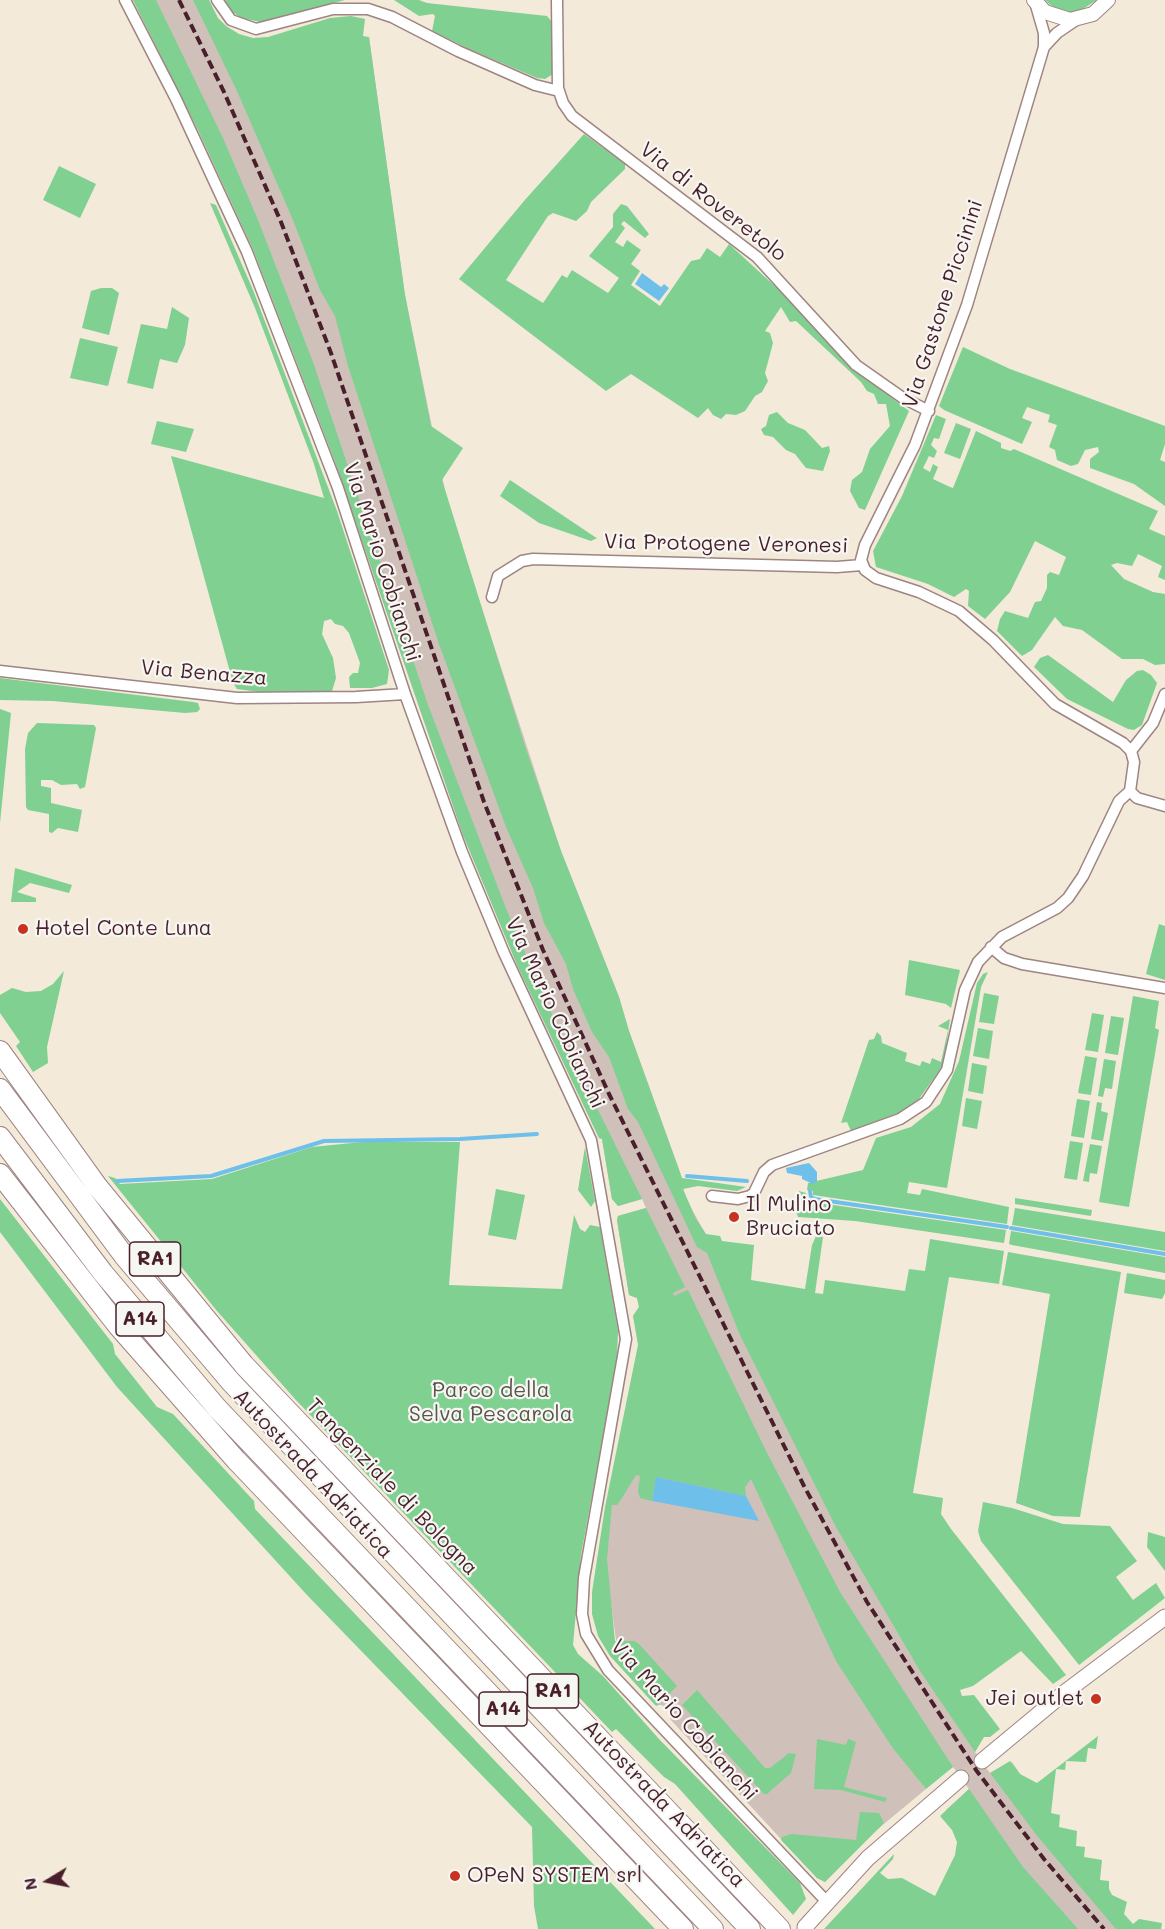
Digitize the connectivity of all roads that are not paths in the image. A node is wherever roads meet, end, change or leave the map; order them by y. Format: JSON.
{"nodes":[{"id":1,"x":125,"y":0,"type":"edge"},
{"id":2,"x":217,"y":0,"type":"edge"},
{"id":3,"x":557,"y":0,"type":"edge"},
{"id":4,"x":1108,"y":0,"type":"edge"},
{"id":5,"x":1035,"y":1,"type":"edge"},
{"id":6,"x":1076,"y":20,"type":"junction"},
{"id":7,"x":1044,"y":47,"type":"junction"},
{"id":8,"x":559,"y":91,"type":"junction"},
{"id":9,"x":929,"y":411,"type":"junction"},
{"id":10,"x":862,"y":565,"type":"junction"},
{"id":11,"x":492,"y":597,"type":"dead end"},
{"id":12,"x":0,"y":671,"type":"edge"},
{"id":13,"x":405,"y":693,"type":"junction"},
{"id":14,"x":1165,"y":694,"type":"edge"},
{"id":15,"x":1131,"y":752,"type":"junction"},
{"id":16,"x":1130,"y":791,"type":"junction"},
{"id":17,"x":1165,"y":806,"type":"edge"},
{"id":18,"x":992,"y":947,"type":"junction"},
{"id":19,"x":1165,"y":988,"type":"edge"},
{"id":20,"x":0,"y":1051,"type":"edge"},
{"id":21,"x":0,"y":1089,"type":"edge"},
{"id":22,"x":0,"y":1137,"type":"edge"},
{"id":23,"x":0,"y":1173,"type":"edge"},
{"id":24,"x":712,"y":1197,"type":"dead end"},
{"id":25,"x":1165,"y":1617,"type":"edge"},
{"id":26,"x":982,"y":1761,"type":"tunnel mouth"},
{"id":27,"x":961,"y":1778,"type":"tunnel mouth"},
{"id":28,"x":827,"y":1902,"type":"junction"},
{"id":29,"x":805,"y":1927,"type":"dead end"},
{"id":30,"x":683,"y":1929,"type":"edge"},
{"id":31,"x":713,"y":1929,"type":"edge"},
{"id":32,"x":750,"y":1929,"type":"edge"},
{"id":33,"x":780,"y":1929,"type":"edge"}],
"edges":[{"from":1,"to":13,"type":"street","name":"Via Mario Cobianchi"},
{"from":2,"to":8,"type":"street"},
{"from":3,"to":8,"type":"street","name":"Via di Roveretolo"},
{"from":4,"to":6,"type":"street"},
{"from":5,"to":6,"type":"street"},
{"from":5,"to":7,"type":"street","name":"Via Gastone Piccinini"},
{"from":6,"to":7,"type":"street"},
{"from":7,"to":9,"type":"street","name":"Via Gastone Piccinini"},
{"from":8,"to":9,"type":"street","name":"Via di Roveretolo"},
{"from":9,"to":10,"type":"street","name":"Via Gastone Piccinini"},
{"from":10,"to":11,"type":"street","name":"Via Protogene Veronesi"},
{"from":10,"to":15,"type":"street","name":"Via Protogene Veronesi"},
{"from":12,"to":13,"type":"street","name":"Via Benazza"},
{"from":13,"to":28,"type":"street","name":"Via Mario Cobianchi"},
{"from":14,"to":15,"type":"street"},
{"from":15,"to":16,"type":"street"},
{"from":16,"to":17,"type":"street"},
{"from":16,"to":18,"type":"street"},
{"from":18,"to":19,"type":"street"},
{"from":18,"to":24,"type":"street"},
{"from":20,"to":33,"type":"highway","name":"Tangenziale di Bologna","number":"RA1"},
{"from":21,"to":32,"type":"highway","name":"Autostrada Adriatica","number":"A14"},
{"from":22,"to":31,"type":"highway","name":"Autostrada Adriatica","number":"A14"},
{"from":23,"to":30,"type":"highway"},
{"from":25,"to":26,"type":"main road"},
{"from":27,"to":28,"type":"main road"},
{"from":28,"to":29,"type":"main road"}]}
